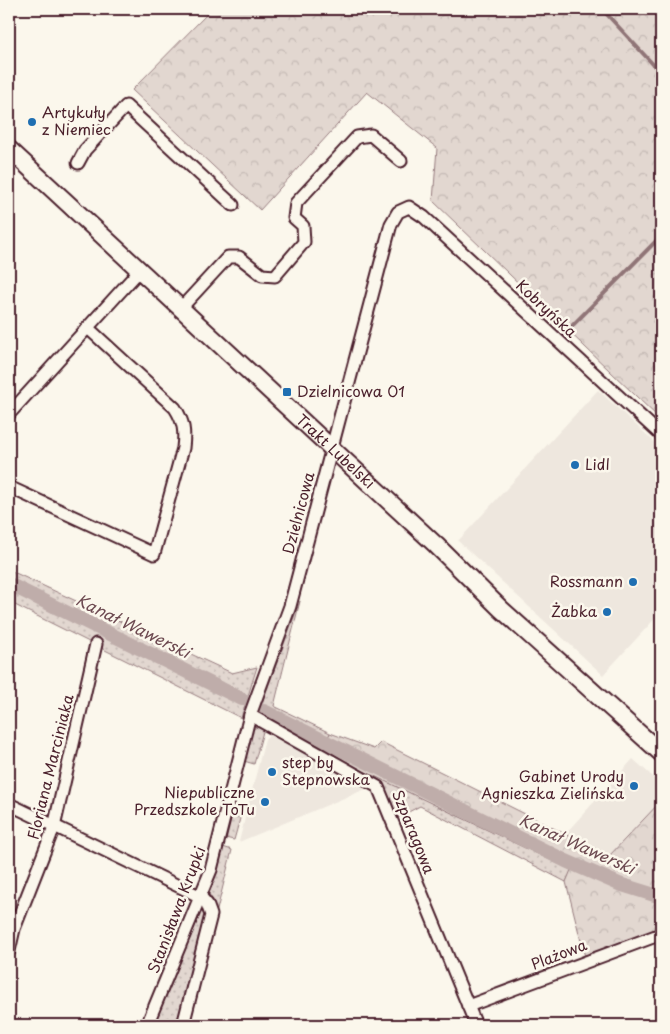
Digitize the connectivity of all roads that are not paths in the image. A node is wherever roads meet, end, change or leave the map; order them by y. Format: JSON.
{"nodes":[{"id":1,"x":9,"y":149,"type":"edge"},
{"id":2,"x":401,"y":161,"type":"dead end"},
{"id":3,"x":78,"y":164,"type":"dead end"},
{"id":4,"x":233,"y":205,"type":"dead end"},
{"id":5,"x":409,"y":207,"type":"joint"},
{"id":6,"x":139,"y":271,"type":"junction"},
{"id":7,"x":181,"y":308,"type":"junction"},
{"id":8,"x":88,"y":328,"type":"junction"},
{"id":9,"x":9,"y":414,"type":"edge"},
{"id":10,"x":661,"y":435,"type":"edge"},
{"id":11,"x":332,"y":450,"type":"junction"},
{"id":12,"x":9,"y":487,"type":"edge"},
{"id":13,"x":96,"y":644,"type":"dead end"},
{"id":14,"x":250,"y":715,"type":"junction"},
{"id":15,"x":661,"y":753,"type":"edge"},
{"id":16,"x":9,"y":804,"type":"edge"},
{"id":17,"x":54,"y":827,"type":"junction"},
{"id":18,"x":201,"y":897,"type":"junction"},
{"id":19,"x":661,"y":934,"type":"edge"},
{"id":20,"x":9,"y":951,"type":"edge"},
{"id":21,"x":468,"y":1006,"type":"junction"},
{"id":22,"x":147,"y":1025,"type":"edge"},
{"id":23,"x":183,"y":1025,"type":"edge"},
{"id":24,"x":476,"y":1025,"type":"edge"}],
"edges":[{"from":1,"to":6,"type":"street","name":"Trakt Lubelski"},
{"from":2,"to":7,"type":"street"},
{"from":3,"to":4,"type":"street"},
{"from":5,"to":10,"type":"street","name":"Kobryńska"},
{"from":5,"to":11,"type":"street","name":"Dzielnicowa"},
{"from":6,"to":7,"type":"street","name":"Trakt Lubelski"},
{"from":6,"to":8,"type":"street"},
{"from":7,"to":11,"type":"street","name":"Trakt Lubelski"},
{"from":8,"to":9,"type":"street"},
{"from":8,"to":12,"type":"street"},
{"from":11,"to":14,"type":"street","name":"Dzielnicowa"},
{"from":11,"to":15,"type":"street","name":"Trakt Lubelski"},
{"from":13,"to":17,"type":"street","name":"Floriana Marciniaka"},
{"from":14,"to":18,"type":"street","name":"Stanisława Krupki"},
{"from":14,"to":21,"type":"street","name":"Szparagowa"},
{"from":16,"to":17,"type":"street"},
{"from":17,"to":18,"type":"street"},
{"from":17,"to":20,"type":"street","name":"Floriana Marciniaka"},
{"from":18,"to":22,"type":"street","name":"Stanisława Krupki"},
{"from":18,"to":23,"type":"street"},
{"from":19,"to":21,"type":"street","name":"Plażowa"},
{"from":21,"to":24,"type":"street","name":"Szparagowa"}]}
